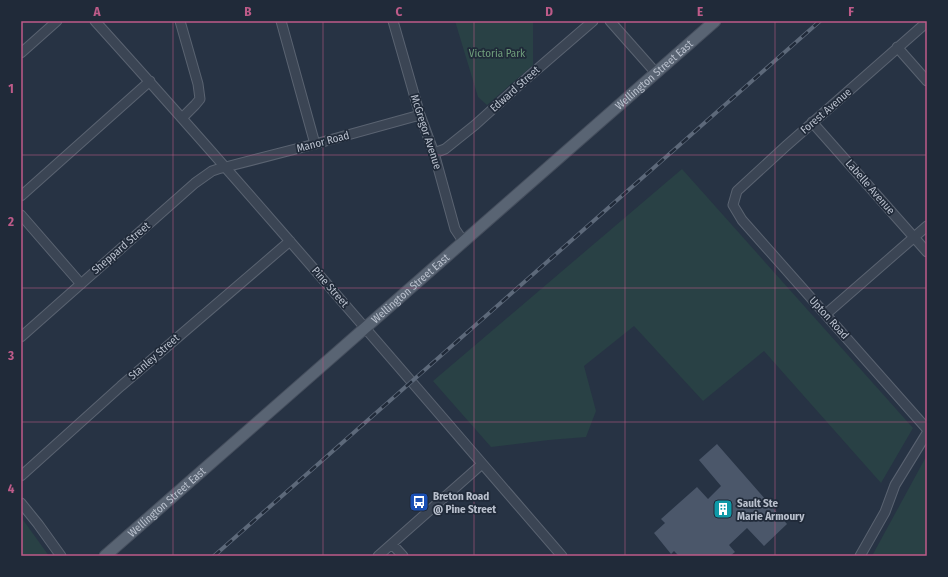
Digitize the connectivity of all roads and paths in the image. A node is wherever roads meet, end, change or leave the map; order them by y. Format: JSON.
{"nodes":[{"id":1,"x":58,"y":21,"type":"edge"},
{"id":2,"x":95,"y":21,"type":"edge"},
{"id":3,"x":180,"y":21,"type":"edge"},
{"id":4,"x":281,"y":21,"type":"edge"},
{"id":5,"x":393,"y":21,"type":"edge"},
{"id":6,"x":593,"y":21,"type":"edge"},
{"id":7,"x":610,"y":21,"type":"edge"},
{"id":8,"x":715,"y":21,"type":"edge"},
{"id":9,"x":927,"y":22,"type":"edge"},
{"id":10,"x":898,"y":47,"type":"junction"},
{"id":11,"x":21,"y":53,"type":"edge"},
{"id":12,"x":656,"y":72,"type":"junction"},
{"id":13,"x":927,"y":81,"type":"edge"},
{"id":14,"x":150,"y":82,"type":"junction"},
{"id":15,"x":420,"y":115,"type":"junction"},
{"id":16,"x":182,"y":118,"type":"junction"},
{"id":17,"x":812,"y":122,"type":"junction"},
{"id":18,"x":315,"y":144,"type":"junction"},
{"id":19,"x":434,"y":153,"type":"junction"},
{"id":20,"x":226,"y":167,"type":"junction"},
{"id":21,"x":21,"y":196,"type":"edge"},
{"id":22,"x":733,"y":205,"type":"joint"},
{"id":23,"x":21,"y":215,"type":"edge"},
{"id":24,"x":927,"y":226,"type":"edge"},
{"id":25,"x":914,"y":237,"type":"junction"},
{"id":26,"x":290,"y":241,"type":"junction"},
{"id":27,"x":463,"y":241,"type":"junction"},
{"id":28,"x":927,"y":252,"type":"edge"},
{"id":29,"x":81,"y":284,"type":"junction"},
{"id":30,"x":826,"y":314,"type":"junction"},
{"id":31,"x":365,"y":328,"type":"junction"},
{"id":32,"x":21,"y":337,"type":"edge"},
{"id":33,"x":927,"y":429,"type":"edge"},
{"id":34,"x":927,"y":433,"type":"edge"},
{"id":35,"x":482,"y":464,"type":"junction"},
{"id":36,"x":21,"y":476,"type":"edge"},
{"id":37,"x":21,"y":503,"type":"edge"},
{"id":38,"x":392,"y":544,"type":"junction"},
{"id":39,"x":61,"y":556,"type":"edge"},
{"id":40,"x":105,"y":556,"type":"edge"},
{"id":41,"x":378,"y":556,"type":"edge"},
{"id":42,"x":403,"y":556,"type":"edge"},
{"id":43,"x":562,"y":556,"type":"edge"},
{"id":44,"x":860,"y":556,"type":"edge"}],
"edges":[{"from":1,"to":11,"type":"street"},
{"from":2,"to":14,"type":"street","name":"Pine Street"},
{"from":3,"to":16,"type":"street"},
{"from":4,"to":18,"type":"street"},
{"from":5,"to":15,"type":"street","name":"McGregor Avenue"},
{"from":6,"to":19,"type":"street","name":"Edward Street"},
{"from":7,"to":12,"type":"street"},
{"from":8,"to":12,"type":"main road","name":"Wellington Street East"},
{"from":9,"to":10,"type":"street","name":"Forest Avenue"},
{"from":10,"to":13,"type":"street"},
{"from":10,"to":17,"type":"street","name":"Forest Avenue"},
{"from":12,"to":27,"type":"main road","name":"Wellington Street East"},
{"from":14,"to":16,"type":"street","name":"Pine Street"},
{"from":14,"to":21,"type":"street"},
{"from":15,"to":18,"type":"street","name":"Manor Road"},
{"from":15,"to":19,"type":"street","name":"McGregor Avenue"},
{"from":16,"to":20,"type":"street","name":"Pine Street"},
{"from":17,"to":22,"type":"street","name":"Forest Avenue"},
{"from":17,"to":25,"type":"street","name":"Labelle Avenue"},
{"from":18,"to":20,"type":"street","name":"Manor Road"},
{"from":19,"to":27,"type":"street","name":"McGregor Avenue"},
{"from":20,"to":26,"type":"street","name":"Pine Street"},
{"from":20,"to":29,"type":"street","name":"Sheppard Street"},
{"from":22,"to":30,"type":"street","name":"Upton Road"},
{"from":23,"to":29,"type":"street"},
{"from":24,"to":25,"type":"street"},
{"from":25,"to":28,"type":"street","name":"Labelle Avenue"},
{"from":25,"to":30,"type":"street"},
{"from":26,"to":31,"type":"street","name":"Pine Street"},
{"from":26,"to":36,"type":"street","name":"Stanley Street"},
{"from":27,"to":31,"type":"main road","name":"Wellington Street East"},
{"from":29,"to":32,"type":"street","name":"Sheppard Street"},
{"from":30,"to":33,"type":"street","name":"Upton Road"},
{"from":31,"to":35,"type":"street","name":"Pine Street"},
{"from":31,"to":40,"type":"main road","name":"Wellington Street East"},
{"from":34,"to":44,"type":"street"},
{"from":35,"to":38,"type":"street"},
{"from":35,"to":43,"type":"street","name":"Pine Street"},
{"from":37,"to":39,"type":"street"},
{"from":38,"to":41,"type":"street"},
{"from":38,"to":42,"type":"street"}]}
